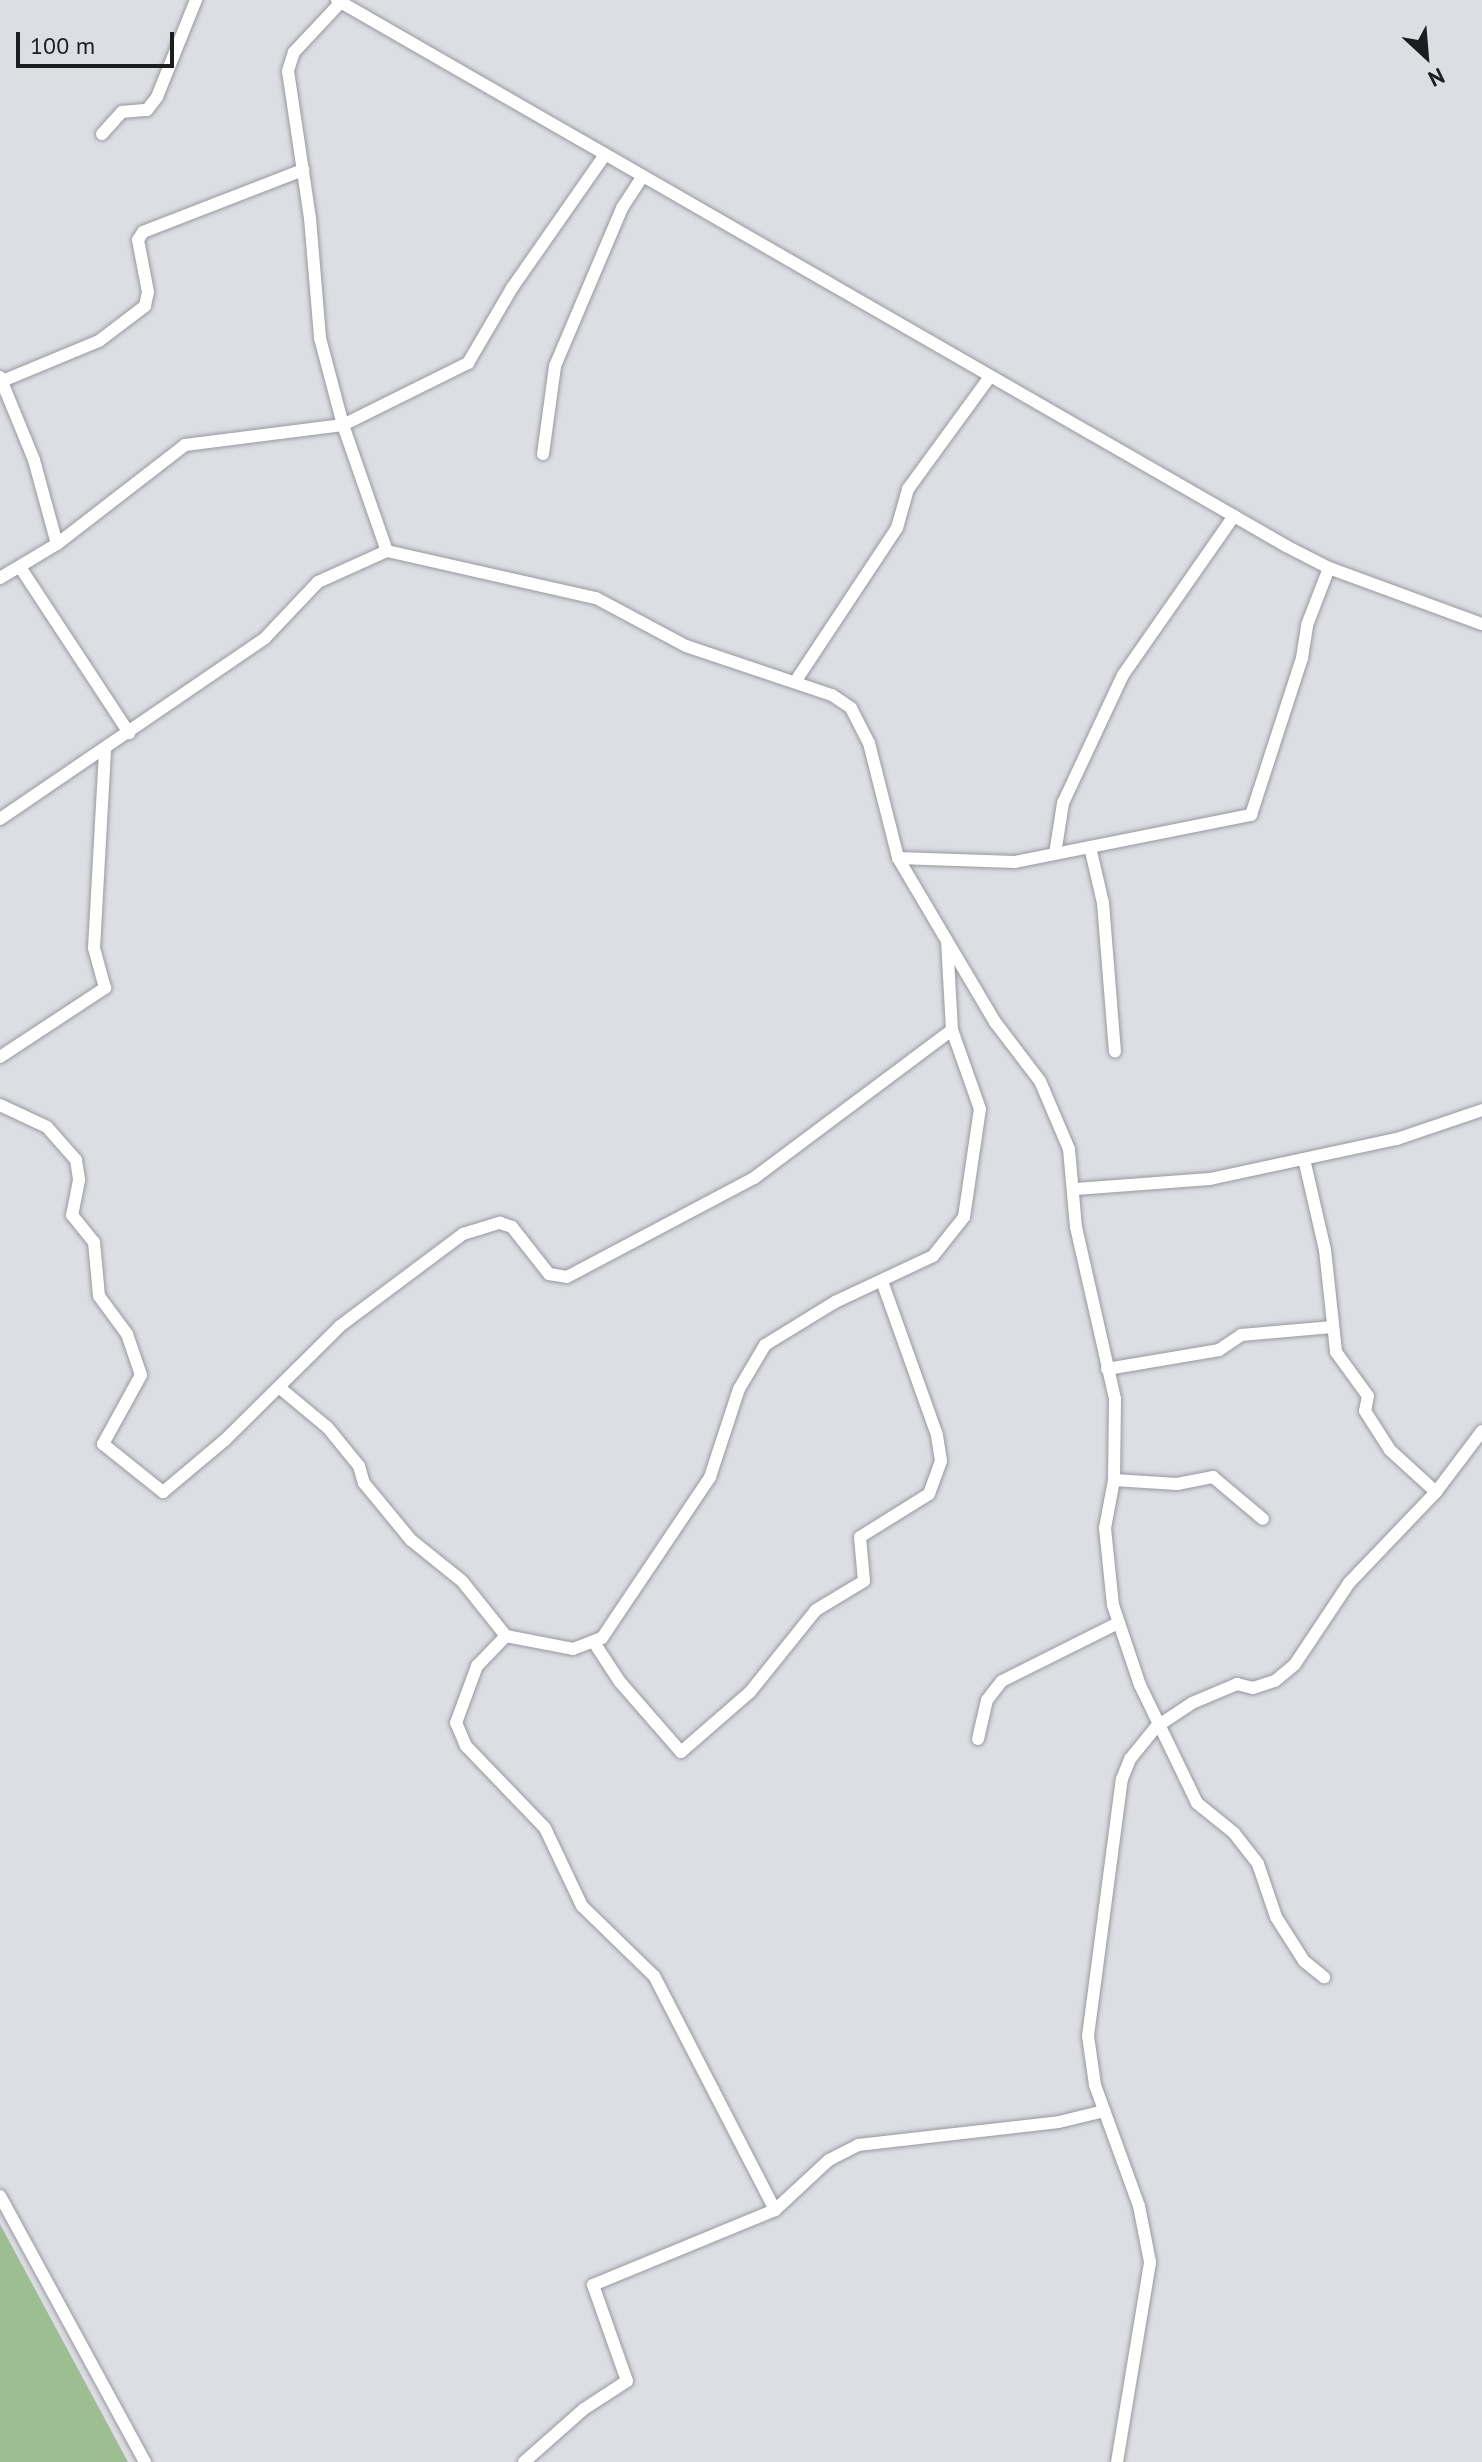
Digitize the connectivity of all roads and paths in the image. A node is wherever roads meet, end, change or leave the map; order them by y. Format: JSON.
{"nodes":[{"id":1,"x":196,"y":0,"type":"edge"},
{"id":2,"x":339,"y":1,"type":"edge"},
{"id":3,"x":102,"y":134,"type":"dead end"},
{"id":4,"x":604,"y":156,"type":"junction"},
{"id":5,"x":303,"y":170,"type":"junction"},
{"id":6,"x":642,"y":177,"type":"junction"},
{"id":7,"x":989,"y":378,"type":"junction"},
{"id":8,"x":1,"y":380,"type":"edge"},
{"id":9,"x":343,"y":425,"type":"junction"},
{"id":10,"x":543,"y":454,"type":"dead end"},
{"id":11,"x":1234,"y":516,"type":"junction"},
{"id":12,"x":57,"y":544,"type":"junction"},
{"id":13,"x":387,"y":551,"type":"junction"},
{"id":14,"x":20,"y":567,"type":"junction"},
{"id":15,"x":1329,"y":568,"type":"junction"},
{"id":16,"x":0,"y":578,"type":"edge"},
{"id":17,"x":1482,"y":624,"type":"edge"},
{"id":18,"x":795,"y":682,"type":"junction"},
{"id":19,"x":129,"y":733,"type":"junction"},
{"id":20,"x":105,"y":749,"type":"junction"},
{"id":21,"x":0,"y":819,"type":"edge"},
{"id":22,"x":1090,"y":847,"type":"junction"},
{"id":23,"x":1055,"y":854,"type":"junction"},
{"id":24,"x":898,"y":858,"type":"junction"},
{"id":25,"x":947,"y":941,"type":"junction"},
{"id":26,"x":952,"y":1030,"type":"junction"},
{"id":27,"x":1115,"y":1052,"type":"dead end"},
{"id":28,"x":0,"y":1057,"type":"edge"},
{"id":29,"x":0,"y":1105,"type":"edge"},
{"id":30,"x":1482,"y":1110,"type":"edge"},
{"id":31,"x":1304,"y":1159,"type":"junction"},
{"id":32,"x":1076,"y":1189,"type":"junction"},
{"id":33,"x":882,"y":1281,"type":"junction"},
{"id":34,"x":1333,"y":1327,"type":"junction"},
{"id":35,"x":1107,"y":1369,"type":"junction"},
{"id":36,"x":280,"y":1388,"type":"junction"},
{"id":37,"x":1482,"y":1431,"type":"edge"},
{"id":38,"x":1114,"y":1480,"type":"junction"},
{"id":39,"x":1436,"y":1492,"type":"junction"},
{"id":40,"x":1263,"y":1519,"type":"dead end"},
{"id":41,"x":1118,"y":1623,"type":"junction"},
{"id":42,"x":506,"y":1636,"type":"junction"},
{"id":43,"x":595,"y":1644,"type":"junction"},
{"id":44,"x":1156,"y":1727,"type":"junction"},
{"id":45,"x":978,"y":1739,"type":"dead end"},
{"id":46,"x":1324,"y":1977,"type":"dead end"},
{"id":47,"x":1104,"y":2111,"type":"junction"},
{"id":48,"x":0,"y":2196,"type":"edge"},
{"id":49,"x":775,"y":2210,"type":"junction"},
{"id":50,"x":145,"y":2462,"type":"edge"},
{"id":51,"x":524,"y":2462,"type":"edge"},
{"id":52,"x":1117,"y":2462,"type":"edge"}],
"edges":[{"from":1,"to":3,"type":"street"},
{"from":2,"to":4,"type":"street"},
{"from":2,"to":5,"type":"street"},
{"from":4,"to":6,"type":"street"},
{"from":4,"to":9,"type":"street"},
{"from":5,"to":8,"type":"street"},
{"from":5,"to":9,"type":"street"},
{"from":6,"to":7,"type":"street"},
{"from":6,"to":10,"type":"street"},
{"from":7,"to":11,"type":"street"},
{"from":7,"to":18,"type":"street"},
{"from":8,"to":12,"type":"street"},
{"from":9,"to":12,"type":"street"},
{"from":9,"to":13,"type":"street"},
{"from":11,"to":15,"type":"street"},
{"from":11,"to":23,"type":"street"},
{"from":12,"to":14,"type":"street"},
{"from":13,"to":18,"type":"street"},
{"from":13,"to":19,"type":"street"},
{"from":14,"to":16,"type":"street"},
{"from":14,"to":19,"type":"street"},
{"from":15,"to":17,"type":"street"},
{"from":15,"to":22,"type":"street"},
{"from":18,"to":24,"type":"street"},
{"from":19,"to":20,"type":"street"},
{"from":20,"to":21,"type":"street"},
{"from":20,"to":28,"type":"street"},
{"from":22,"to":23,"type":"street"},
{"from":22,"to":27,"type":"street"},
{"from":23,"to":24,"type":"street"},
{"from":24,"to":25,"type":"street"},
{"from":25,"to":26,"type":"street"},
{"from":25,"to":32,"type":"street"},
{"from":26,"to":33,"type":"street"},
{"from":26,"to":36,"type":"street"},
{"from":29,"to":36,"type":"street"},
{"from":30,"to":31,"type":"street"},
{"from":31,"to":32,"type":"street"},
{"from":31,"to":34,"type":"street"},
{"from":32,"to":35,"type":"street"},
{"from":33,"to":43,"type":"street"},
{"from":33,"to":43,"type":"street"},
{"from":34,"to":35,"type":"street"},
{"from":34,"to":39,"type":"street"},
{"from":35,"to":38,"type":"street"},
{"from":36,"to":42,"type":"street"},
{"from":37,"to":39,"type":"street"},
{"from":38,"to":40,"type":"street"},
{"from":38,"to":41,"type":"street"},
{"from":39,"to":44,"type":"street"},
{"from":41,"to":44,"type":"street"},
{"from":41,"to":45,"type":"street"},
{"from":42,"to":43,"type":"street"},
{"from":42,"to":49,"type":"street"},
{"from":44,"to":46,"type":"street"},
{"from":44,"to":47,"type":"street"},
{"from":47,"to":49,"type":"street"},
{"from":47,"to":52,"type":"street"},
{"from":48,"to":50,"type":"street"},
{"from":49,"to":51,"type":"street"}]}
